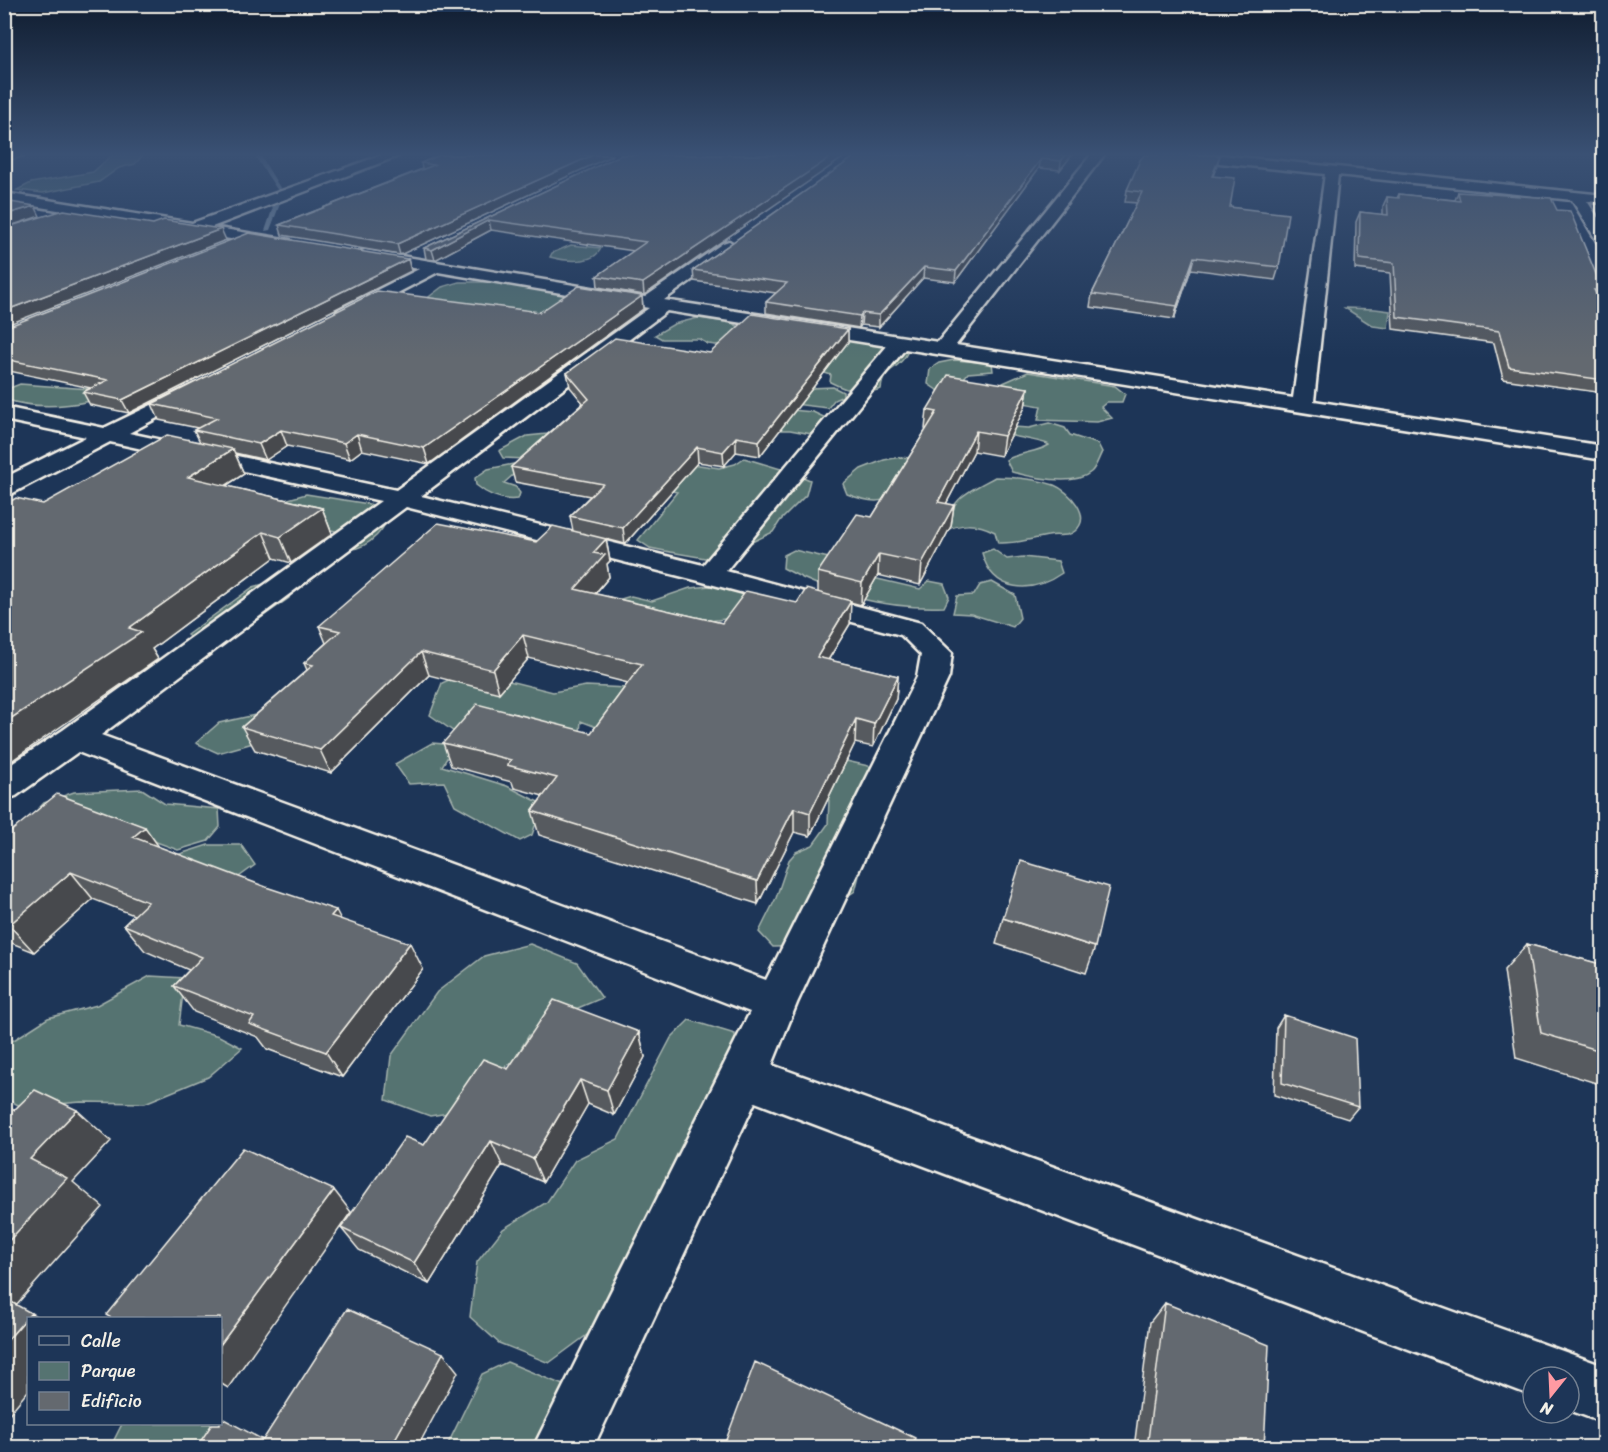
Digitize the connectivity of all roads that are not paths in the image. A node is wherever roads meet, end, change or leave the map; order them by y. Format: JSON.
{"nodes":[{"id":1,"x":156,"y":223,"type":"edge"},
{"id":2,"x":209,"y":223,"type":"edge"},
{"id":3,"x":1044,"y":223,"type":"edge"},
{"id":4,"x":1326,"y":223,"type":"edge"},
{"id":5,"x":1593,"y":223,"type":"edge"},
{"id":6,"x":192,"y":229,"type":"junction"},
{"id":7,"x":745,"y":235,"type":"edge"},
{"id":8,"x":250,"y":238,"type":"junction"},
{"id":9,"x":1604,"y":240,"type":"edge"},
{"id":10,"x":297,"y":245,"type":"edge"},
{"id":11,"x":218,"y":251,"type":"edge"},
{"id":12,"x":345,"y":252,"type":"edge"},
{"id":13,"x":431,"y":259,"type":"junction"},
{"id":14,"x":657,"y":304,"type":"junction"},
{"id":15,"x":329,"y":321,"type":"edge"},
{"id":16,"x":900,"y":342,"type":"junction"},
{"id":17,"x":943,"y":349,"type":"junction"},
{"id":18,"x":212,"y":382,"type":"edge"},
{"id":19,"x":1303,"y":405,"type":"junction"},
{"id":20,"x":4,"y":413,"type":"edge"},
{"id":21,"x":105,"y":436,"type":"junction"},
{"id":22,"x":1604,"y":453,"type":"edge"},
{"id":23,"x":4,"y":488,"type":"edge"},
{"id":24,"x":401,"y":498,"type":"junction"},
{"id":25,"x":709,"y":575,"type":"junction"},
{"id":26,"x":75,"y":738,"type":"junction"},
{"id":27,"x":4,"y":787,"type":"edge"},
{"id":28,"x":776,"y":1003,"type":"junction"},
{"id":29,"x":744,"y":1076,"type":"junction"},
{"id":30,"x":1524,"y":1365,"type":"edge"},
{"id":31,"x":1581,"y":1386,"type":"edge"},
{"id":32,"x":1604,"y":1395,"type":"edge"},
{"id":33,"x":562,"y":1448,"type":"edge"}],
"edges":[{"from":1,"to":6,"type":"street"},
{"from":2,"to":6,"type":"street"},
{"from":3,"to":17,"type":"street"},
{"from":4,"to":19,"type":"street"},
{"from":5,"to":9,"type":"street"},
{"from":6,"to":8,"type":"street"},
{"from":7,"to":14,"type":"street"},
{"from":8,"to":10,"type":"street"},
{"from":8,"to":11,"type":"street"},
{"from":12,"to":13,"type":"street"},
{"from":13,"to":14,"type":"street"},
{"from":13,"to":15,"type":"street"},
{"from":14,"to":16,"type":"street"},
{"from":14,"to":24,"type":"street"},
{"from":16,"to":17,"type":"street"},
{"from":16,"to":25,"type":"street"},
{"from":17,"to":19,"type":"street"},
{"from":18,"to":21,"type":"street"},
{"from":19,"to":22,"type":"street"},
{"from":20,"to":21,"type":"street"},
{"from":21,"to":23,"type":"street"},
{"from":21,"to":24,"type":"street"},
{"from":24,"to":25,"type":"street"},
{"from":24,"to":26,"type":"street"},
{"from":25,"to":28,"type":"street"},
{"from":26,"to":27,"type":"street"},
{"from":26,"to":28,"type":"street"},
{"from":28,"to":29,"type":"street"},
{"from":29,"to":30,"type":"street"},
{"from":29,"to":33,"type":"street"},
{"from":31,"to":32,"type":"street"}]}
